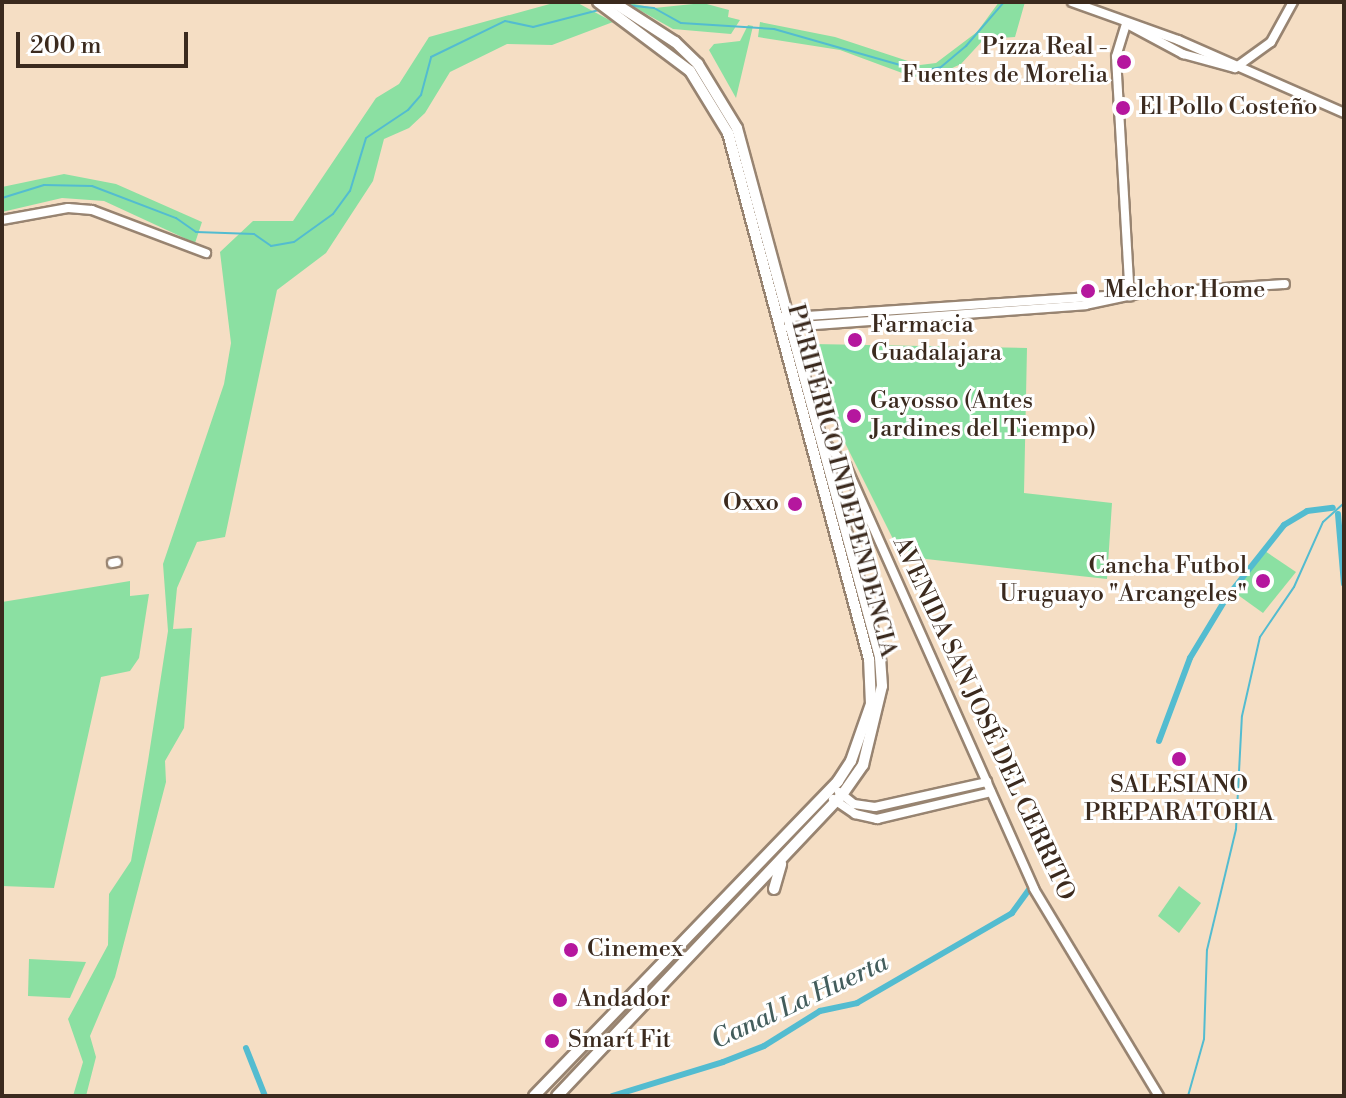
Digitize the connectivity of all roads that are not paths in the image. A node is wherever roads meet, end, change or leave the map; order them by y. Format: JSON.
{"nodes":[{"id":1,"x":598,"y":2,"type":"edge"},
{"id":2,"x":1072,"y":2,"type":"edge"},
{"id":3,"x":1293,"y":2,"type":"edge"},
{"id":4,"x":613,"y":5,"type":"edge"},
{"id":5,"x":1132,"y":27,"type":"junction"},
{"id":6,"x":1235,"y":68,"type":"junction"},
{"id":7,"x":1344,"y":113,"type":"edge"},
{"id":8,"x":2,"y":220,"type":"edge"},
{"id":9,"x":206,"y":253,"type":"dead end"},
{"id":10,"x":1285,"y":284,"type":"dead end"},
{"id":11,"x":1132,"y":295,"type":"junction"},
{"id":12,"x":791,"y":322,"type":"junction"},
{"id":13,"x":778,"y":323,"type":"junction"},
{"id":14,"x":823,"y":441,"type":"junction"},
{"id":15,"x":987,"y":782,"type":"junction"},
{"id":16,"x":829,"y":791,"type":"junction"},
{"id":17,"x":991,"y":792,"type":"junction"},
{"id":18,"x":839,"y":798,"type":"junction"},
{"id":19,"x":782,"y":860,"type":"junction"},
{"id":20,"x":774,"y":889,"type":"dead end"},
{"id":21,"x":534,"y":1096,"type":"edge"},
{"id":22,"x":557,"y":1096,"type":"edge"},
{"id":23,"x":1159,"y":1096,"type":"edge"}],
"edges":[{"from":1,"to":4,"type":"highway","name":"PERIFÉRICO INDEPENDENCIA"},
{"from":2,"to":5,"type":"street"},
{"from":3,"to":6,"type":"street"},
{"from":4,"to":12,"type":"highway","name":"PERIFÉRICO INDEPENDENCIA"},
{"from":4,"to":13,"type":"highway","name":"PERIFÉRICO INDEPENDENCIA"},
{"from":5,"to":6,"type":"street"},
{"from":5,"to":6,"type":"street"},
{"from":5,"to":11,"type":"street"},
{"from":6,"to":7,"type":"street"},
{"from":8,"to":9,"type":"street"},
{"from":10,"to":11,"type":"street"},
{"from":11,"to":12,"type":"street"},
{"from":12,"to":13,"type":"street"},
{"from":12,"to":14,"type":"highway","name":"PERIFÉRICO INDEPENDENCIA"},
{"from":13,"to":16,"type":"highway","name":"PERIFÉRICO INDEPENDENCIA"},
{"from":14,"to":15,"type":"street","name":"AVENIDA SAN JOSÉ DEL CERRITO"},
{"from":14,"to":18,"type":"highway","name":"PERIFÉRICO INDEPENDENCIA"},
{"from":15,"to":17,"type":"street","name":"AVENIDA SAN JOSÉ DEL CERRITO"},
{"from":15,"to":18,"type":"street"},
{"from":16,"to":18,"type":"street"},
{"from":16,"to":21,"type":"highway","name":"PERIFÉRICO INDEPENDENCIA"},
{"from":17,"to":18,"type":"street"},
{"from":17,"to":23,"type":"street","name":"AVENIDA SAN JOSÉ DEL CERRITO"},
{"from":18,"to":19,"type":"highway","name":"PERIFÉRICO INDEPENDENCIA"},
{"from":19,"to":20,"type":"highway"},
{"from":19,"to":22,"type":"highway","name":"PERIFÉRICO INDEPENDENCIA"}]}
